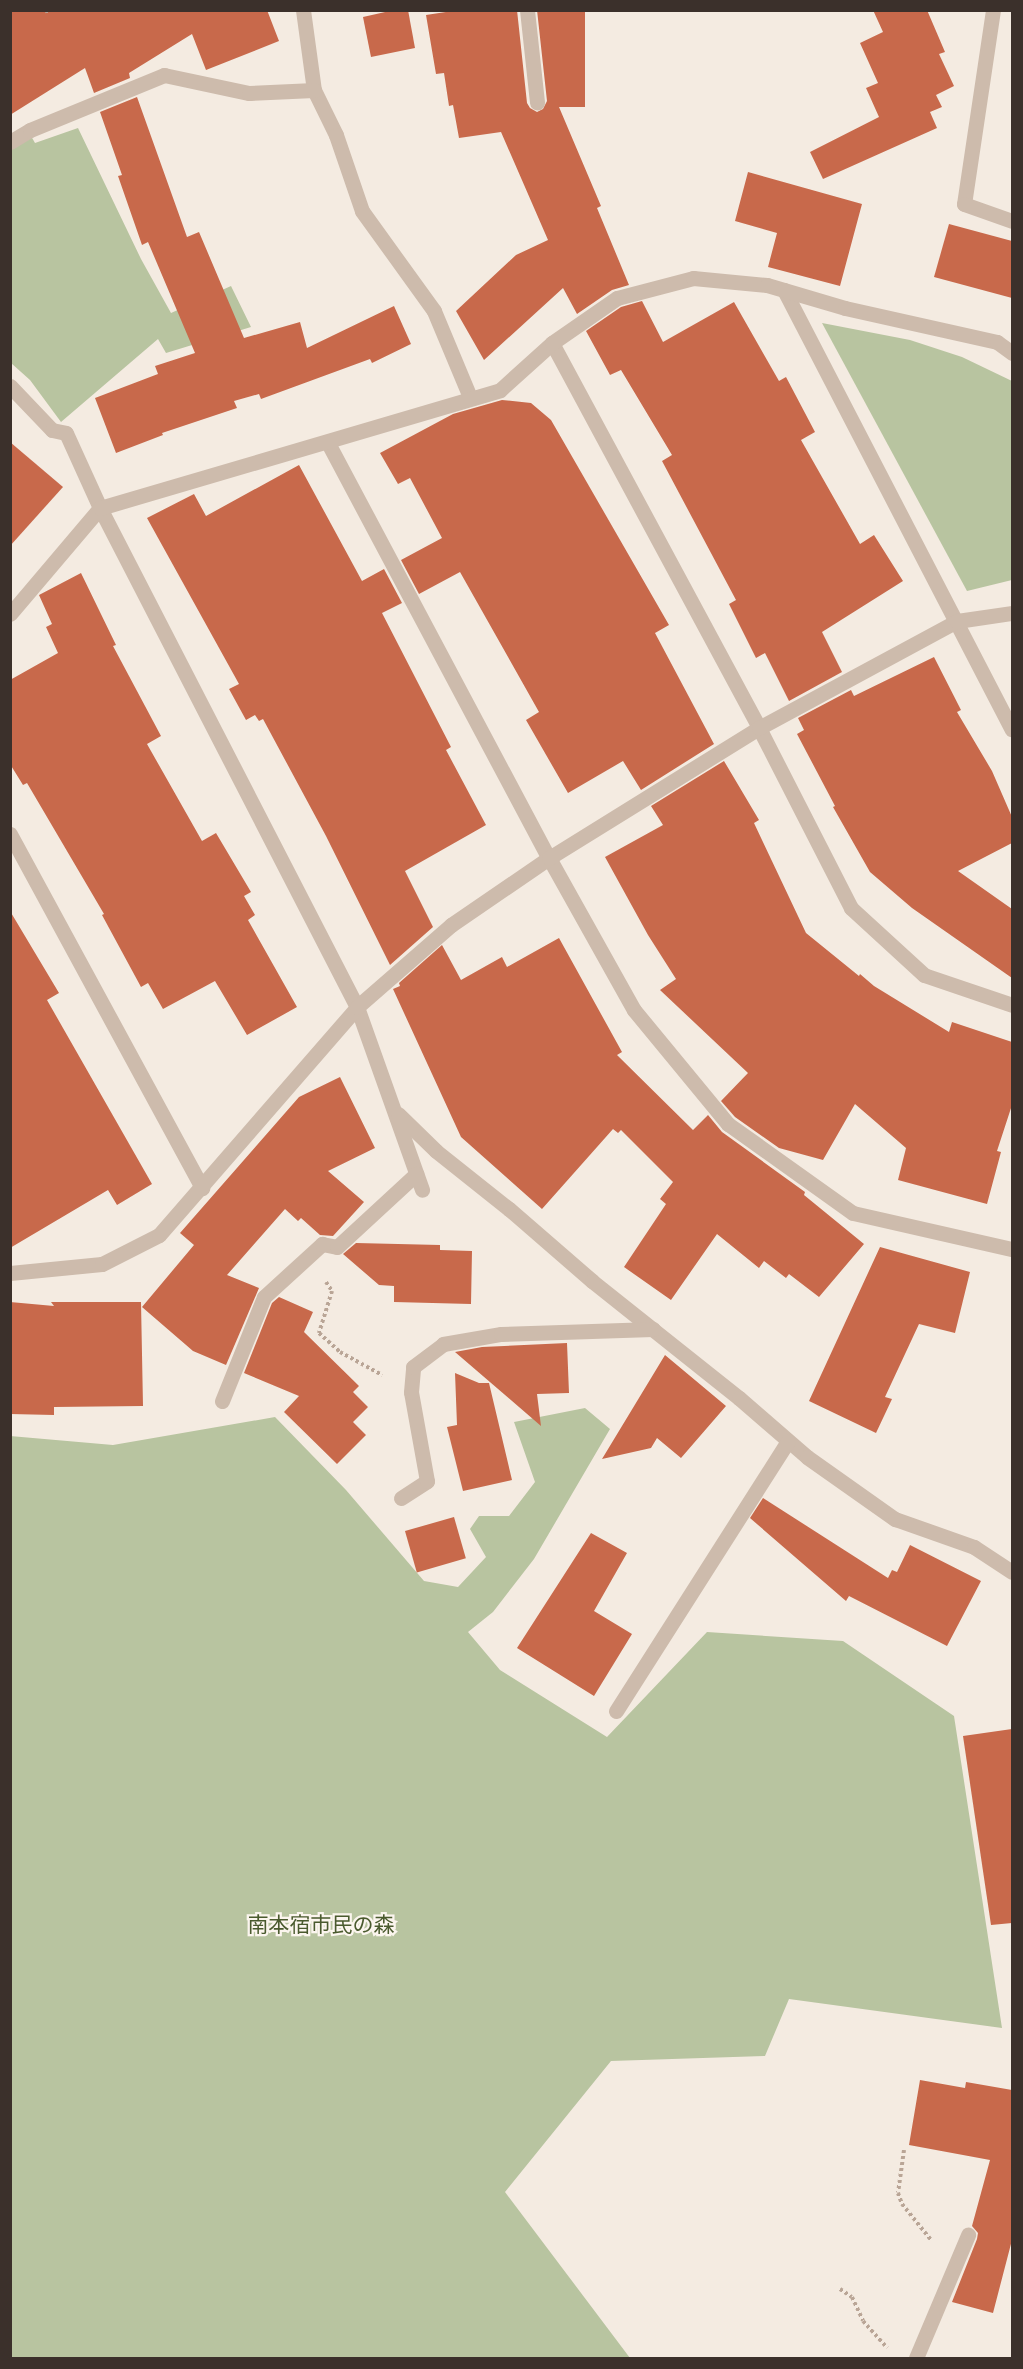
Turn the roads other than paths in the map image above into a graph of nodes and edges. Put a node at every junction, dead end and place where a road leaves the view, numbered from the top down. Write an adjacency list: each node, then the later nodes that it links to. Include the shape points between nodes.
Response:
1 (303, 10): 4 (street)
2 (527, 10): 5 (street)
3 (993, 10): 7 (street, via 964,204)
4 (314, 90): 6 (street, via 249,93 164,75 30,130); 12 (street, via 336,135 362,211 434,311)
5 (537, 102)
6 (10, 142)
7 (1012, 221)
8 (784, 290): 9 (street, via 693,278 616,298); 10 (street, via 845,308 997,342); 17 (street)
9 (552, 343): 12 (street, via 500,390); 18 (street)
10 (1012, 353)
11 (10, 386): 14 (street, via 52,430 66,434)
12 (470, 398): 13 (street)
13 (328, 443): 14 (street); 21 (street)
14 (100, 508): 16 (street); 23 (street)
15 (1012, 613): 17 (street)
16 (10, 614)
17 (957, 621): 18 (street); 19 (street)
18 (759, 728): 21 (street); 22 (street, via 851,908 924,975)
19 (1012, 729)
20 (10, 834): 26 (street)
21 (549, 858): 23 (street, via 451,925); 28 (street, via 634,1010 728,1124 853,1213)
22 (1012, 1005)
23 (357, 1007): 24 (street); 26 (street)
24 (394, 1110): 25 (street); 30 (street, via 436,1152)
25 (416, 1174): 27 (street); 31 (street, via 337,1247 322,1244 264,1297)
26 (202, 1188): 29 (street, via 159,1236 102,1264)
27 (422, 1190)
28 (1012, 1250)
29 (10, 1273)
30 (653, 1329): 32 (street); 33 (street, via 501,1334 443,1344 413,1366 411,1392 427,1481)
31 (222, 1401)
32 (788, 1441): 34 (street, via 895,1519 974,1547); 35 (street)
33 (400, 1498)
34 (1012, 1572)
35 (616, 1711)
36 (968, 2235): 37 (street)
37 (916, 2358)

